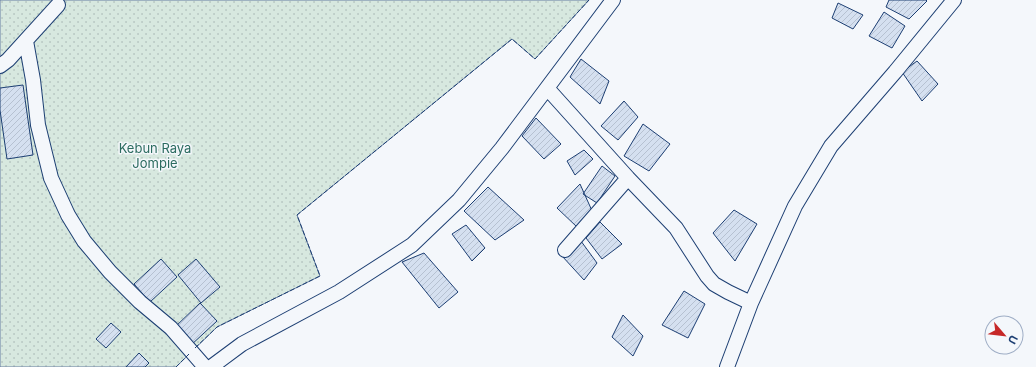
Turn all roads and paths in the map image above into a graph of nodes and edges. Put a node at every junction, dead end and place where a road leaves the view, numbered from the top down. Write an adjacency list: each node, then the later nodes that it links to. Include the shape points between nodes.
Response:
1 (613, 0): 6 (street)
2 (954, 0): 9 (street, via 830,146 795,206)
3 (58, 5): 4 (street)
4 (26, 41): 5 (street); 10 (street, via 38,125 51,178 68,215 84,242 110,272 171,328)
5 (0, 66)
6 (547, 88): 7 (street); 11 (street, via 459,200 412,245 339,292 242,344)
7 (628, 178): 8 (street); 9 (street, via 676,228 714,284)
8 (565, 250)
9 (751, 303): 12 (street)
10 (205, 367)
11 (210, 367)
12 (727, 367)

